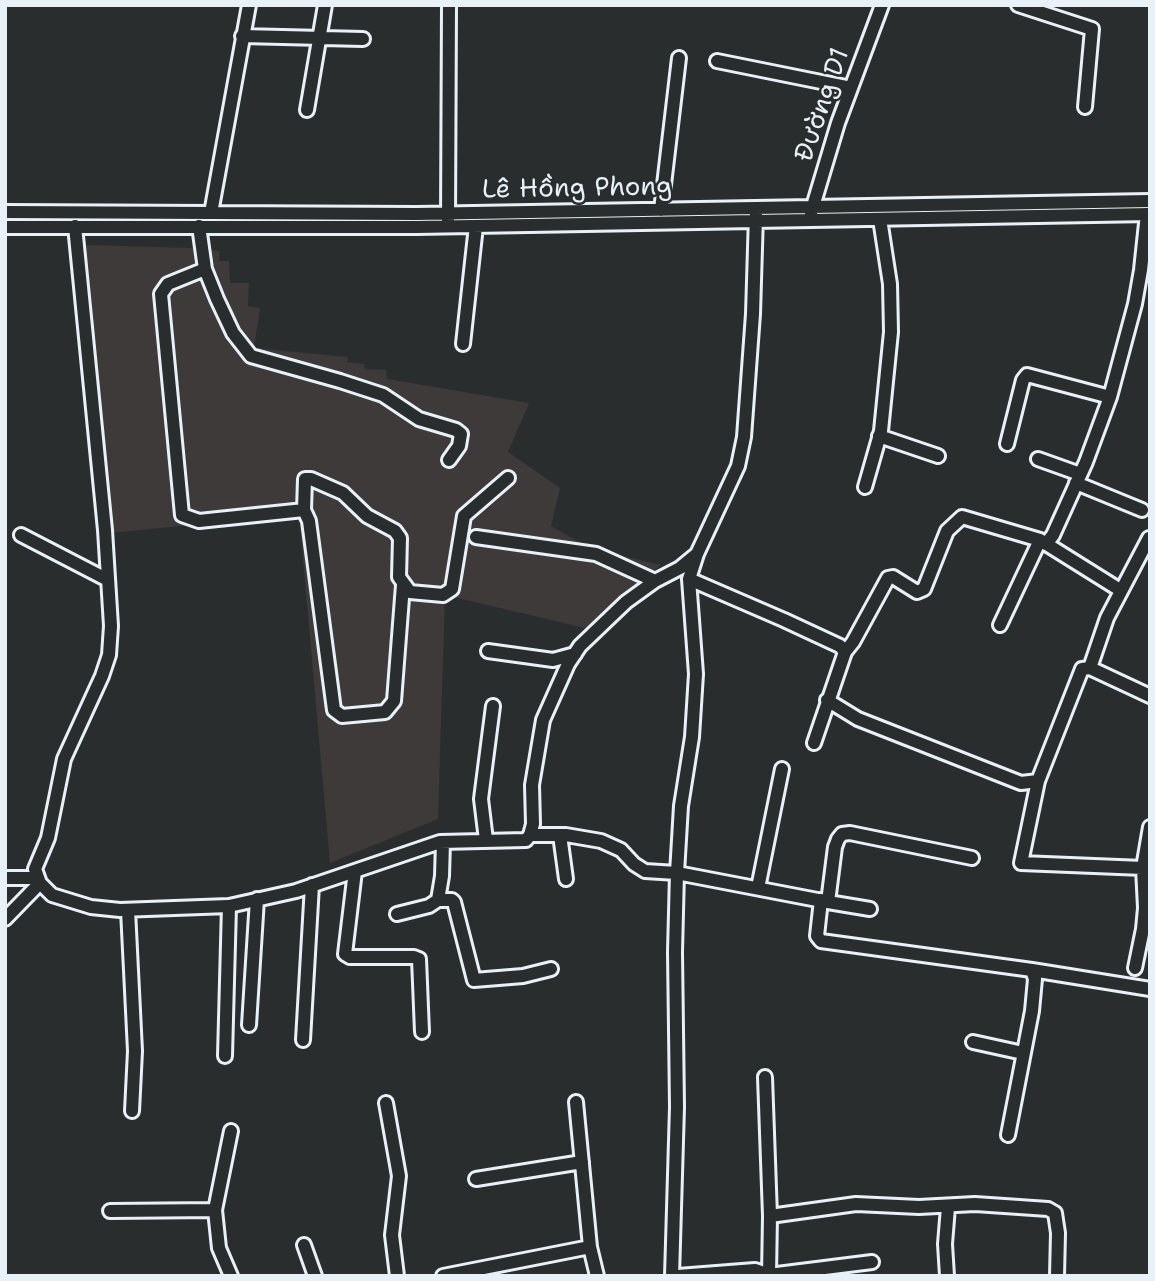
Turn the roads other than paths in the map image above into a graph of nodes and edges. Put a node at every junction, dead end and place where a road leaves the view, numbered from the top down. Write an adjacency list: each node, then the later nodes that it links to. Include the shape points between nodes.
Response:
1 (249, 5): 6 (street)
2 (325, 5): 7 (street)
3 (449, 5): 22 (street)
4 (882, 5): 11 (street, Đường D1)
5 (1018, 5): 12 (street, via 1092,29)
6 (242, 36): 7 (street); 17 (street)
7 (318, 38): 8 (street); 13 (street)
8 (363, 39)
9 (679, 58): 15 (street)
10 (717, 61): 11 (street)
11 (851, 88): 18 (street, Đường D1)
12 (1085, 107)
13 (307, 110)
14 (1150, 201): 18 (street, Lê Hồng Phong)
15 (661, 210): 20 (street, Lê Hồng Phong); 22 (street, Lê Hồng Phong)
16 (5, 212): 17 (street, Lê Hồng Phong)
17 (211, 213): 22 (street, Lê Hồng Phong)
18 (811, 214): 20 (street, Lê Hồng Phong); 21 (street, Lê Hồng Phong)
19 (1148, 214): 21 (street, Lê Hồng Phong); 29 (street, via 1135,304)
20 (756, 215): 25 (street, Lê Hồng Phong); 44 (street, via 744,437 738,466)
21 (880, 219): 30 (street, via 892,309)
22 (448, 220): 24 (street, Lê Hồng Phong); 25 (street, Lê Hồng Phong)
23 (75, 226): 24 (street, Lê Hồng Phong); 26 (street, Lê Hồng Phong); 46 (street)
24 (199, 226): 27 (street)
25 (476, 226): 28 (street)
26 (5, 227)
27 (205, 269): 34 (street, via 233,333 251,356 383,395 419,419 456,430 459,446); 38 (street, via 168,284 161,294 181,515 199,521)
28 (463, 344)
29 (1110, 397): 31 (street, via 1027,375); 36 (street)
30 (879, 436): 32 (street); 37 (street)
31 (1007, 443)
32 (938, 456)
33 (1038, 459): 36 (street)
34 (449, 460)
35 (508, 478): 48 (street, via 464,516 452,589 443,595 410,592)
36 (1078, 478): 39 (street); 43 (street, via 1053,536)
37 (865, 487)
38 (304, 510): 48 (street, via 305,479 311,478 343,493 367,516 395,531 400,538); 48 (street, via 334,710 342,716 385,712 394,701)
39 (1142, 510)
40 (21, 535): 46 (street)
41 (476, 537): 47 (street, via 596,554)
42 (1149, 538): 49 (street)
43 (1043, 542): 49 (street); 50 (street); 52 (street, via 962,517 947,531 924,589 917,592 888,578)
44 (697, 554): 45 (street); 47 (street)
45 (689, 579): 52 (street); 70 (street, via 696,674)
46 (108, 580): 73 (street, via 109,654 64,759 48,838 35,869)
47 (654, 582): 53 (street, via 617,610)
48 (403, 585)
49 (1120, 590): 54 (street)
50 (1000, 625)
51 (488, 651): 53 (street, via 554,660)
52 (845, 652): 56 (street)
53 (575, 654): 62 (street, via 543,720)
54 (1090, 668): 55 (street); 60 (street, via 1082,669)
55 (1150, 696)
56 (827, 701): 58 (street); 60 (street, via 858,719 1021,783)
57 (493, 706): 64 (street, via 481,799)
58 (814, 743)
59 (782, 769): 75 (street)
60 (1038, 781): 68 (street, via 1021,863)
61 (1150, 827): 66 (street)
62 (530, 835): 63 (street); 64 (street, via 526,840)
63 (560, 835): 70 (street, via 601,841 621,850 645,871); 72 (street)
64 (486, 840): 65 (street)
65 (443, 842): 69 (street); 77 (street)
66 (1147, 854): 68 (street)
67 (972, 858): 78 (street, via 842,834)
68 (1143, 868): 84 (street, via 1145,908)
69 (355, 871): 74 (street); 89 (street, via 345,954 419,959)
70 (677, 873): 75 (street); 116 (street)
71 (5, 878): 73 (street)
72 (566, 879)
73 (39, 880): 81 (street, via 52,895 66,900); 83 (street)
74 (312, 885): 76 (street); 90 (street)
75 (758, 888): 78 (street)
76 (257, 899): 79 (street); 88 (street)
77 (438, 900): 82 (street); 85 (street, via 454,902 474,980)
78 (824, 901): 80 (street); 86 (street, via 817,936 821,941)
79 (229, 906): 81 (street); 93 (street)
80 (870, 909)
81 (128, 910): 97 (street, via 135,1051)
82 (397, 914)
83 (5, 919)
84 (1135, 968)
85 (551, 969)
86 (1032, 971): 87 (street); 92 (street, via 1032,1011)
87 (1150, 989)
88 (248, 1025)
89 (422, 1032)
90 (303, 1040)
91 (974, 1042): 92 (street)
92 (1023, 1053): 99 (street)
93 (225, 1056)
94 (765, 1077): 105 (street)
95 (576, 1102): 100 (street)
96 (386, 1103): 114 (street, via 398,1176 392,1235)
97 (132, 1111)
98 (231, 1131): 103 (street)
99 (1008, 1135)
100 (582, 1163): 101 (street); 107 (street)
101 (476, 1179)
102 (948, 1206): 105 (street, via 856,1204); 117 (street); 118 (street, via 1048,1209 1055,1213)
103 (215, 1210): 104 (street); 112 (street, via 219,1248)
104 (110, 1212)
105 (770, 1216): 111 (street)
106 (304, 1245): 113 (street)
107 (590, 1247): 110 (street); 115 (street)
108 (872, 1262): 109 (street)
109 (844, 1270): 111 (street)
110 (596, 1275)
111 (769, 1275): 116 (street, via 755,1270)
112 (231, 1276)
113 (314, 1276)
114 (397, 1276)
115 (443, 1276)
116 (675, 1276)
117 (947, 1276)
118 (1057, 1276)

